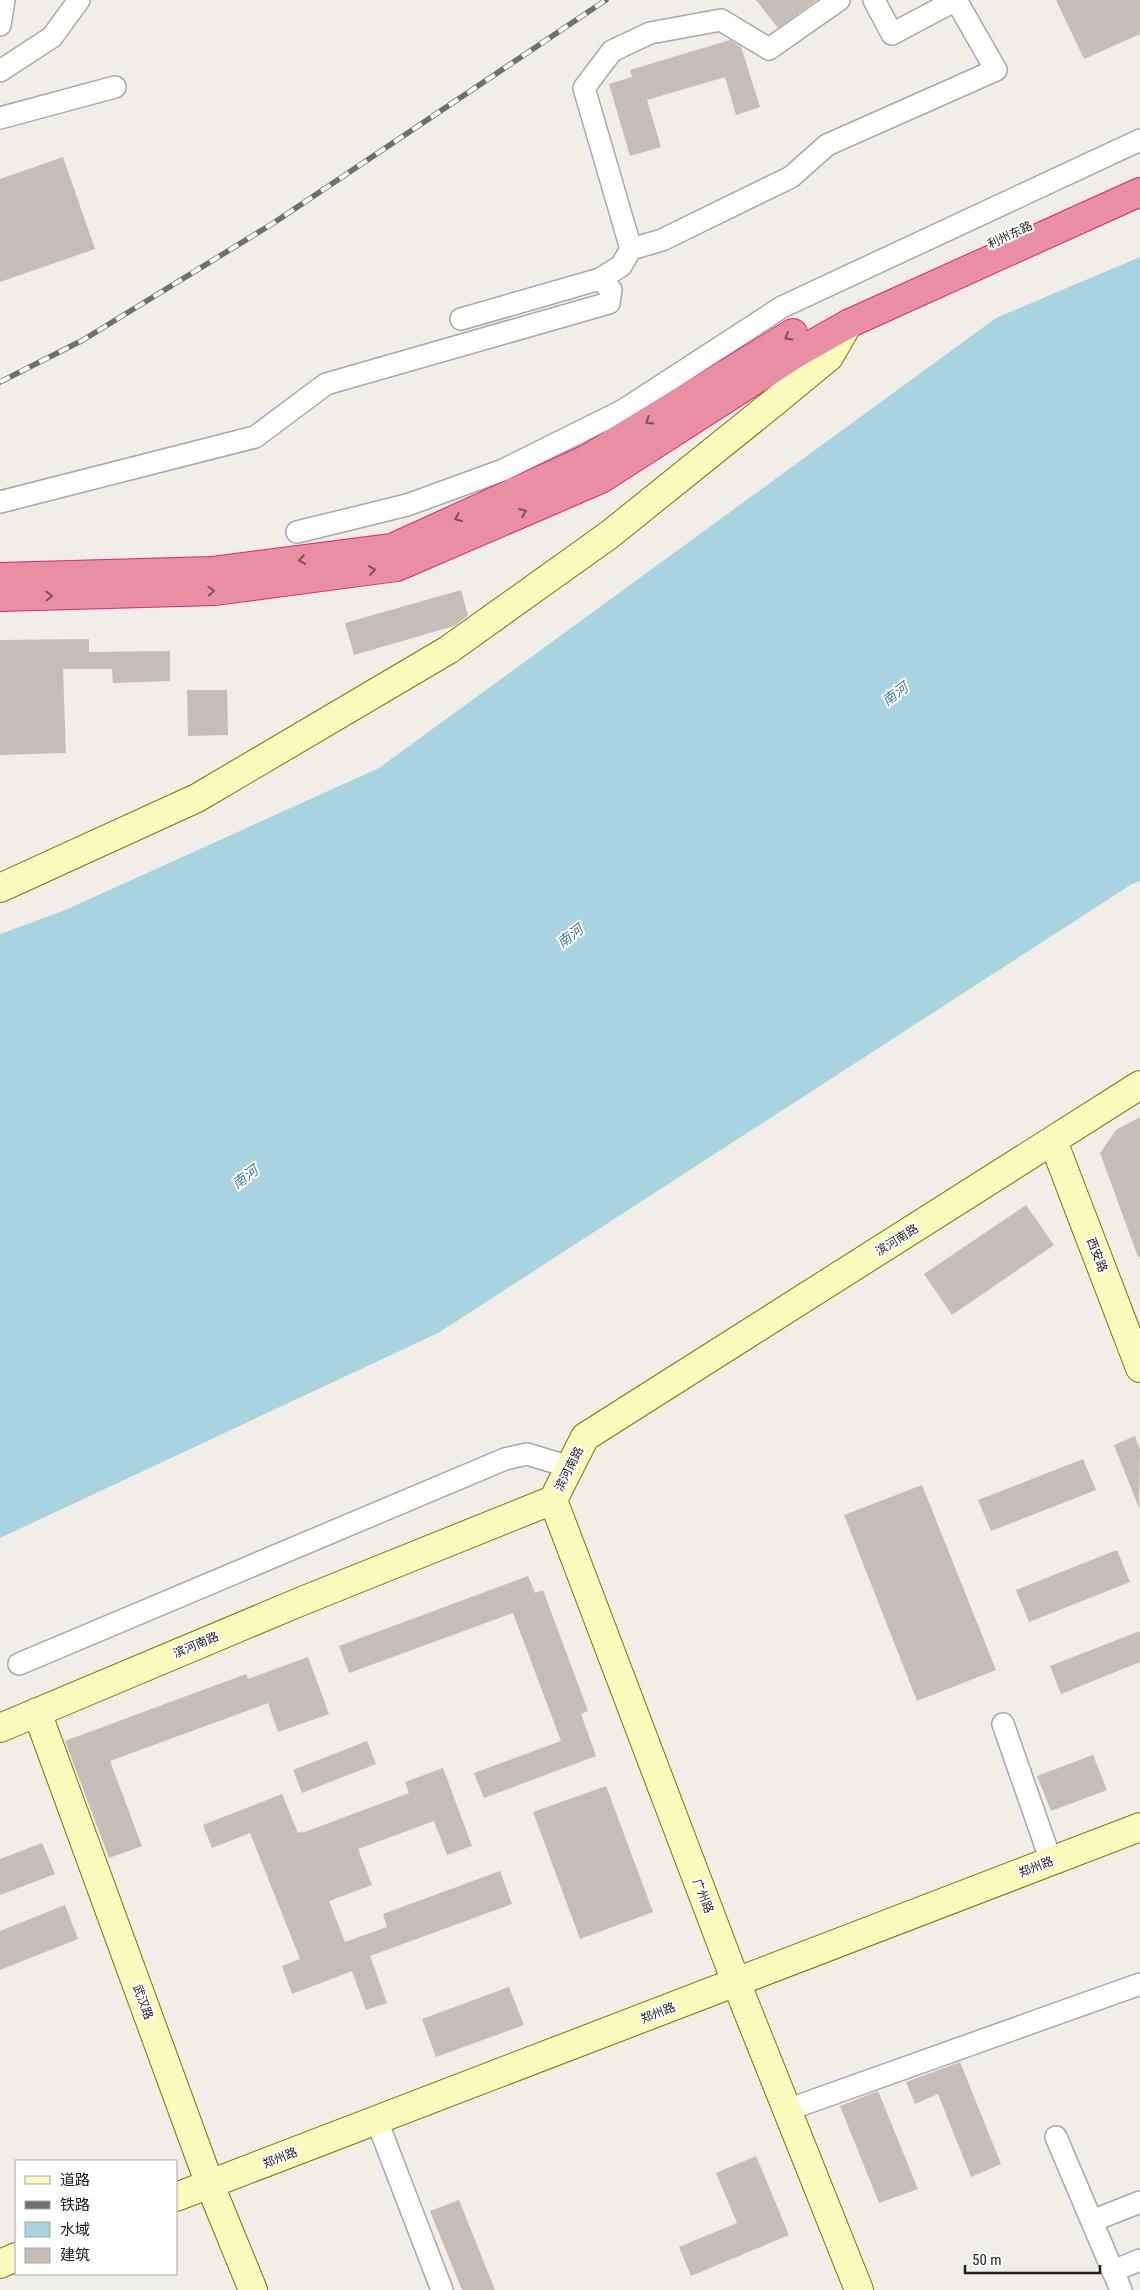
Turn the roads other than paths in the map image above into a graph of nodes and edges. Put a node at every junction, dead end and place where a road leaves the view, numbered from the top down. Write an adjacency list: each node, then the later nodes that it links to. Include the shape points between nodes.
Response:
1 (4, 0): 5 (street)
2 (79, 0): 6 (street, via 52,37)
3 (839, 0): 12 (street, via 769,49 722,20 650,33 612,52 584,88)
4 (874, 0): 12 (street, via 892,34 956,0 996,70 827,145 792,177 662,240)
5 (0, 25)
6 (0, 71)
7 (115, 87): 8 (street)
8 (0, 118)
9 (1140, 140): 20 (street, via 782,307 622,411 503,470 407,505)
10 (1140, 175): 14 (highway, 利州东路)
11 (1140, 192): 14 (highway, 利州东路)
12 (631, 248): 13 (street, via 621,266)
13 (600, 279): 15 (street); 19 (street, via 611,290 609,303 326,384 255,437)
14 (884, 301): 16 (highway); 21 (highway, one-way to 21, via 796,332 586,459 392,548 213,572)
15 (461, 319)
16 (848, 324): 17 (highway); 18 (street, via 830,357)
17 (746, 385): 18 (street); 22 (highway, one-way to 17, via 214,592 397,567 601,479)
18 (762, 412): 23 (street, via 609,535 448,650 196,798)
19 (0, 502)
20 (297, 532)
21 (0, 577)
22 (0, 597)
23 (0, 888)
24 (1140, 1085): 25 (street, 滨河南路)
25 (1053, 1141): 26 (street, 西安路); 27 (street, 滨河南路, via 585,1437)
26 (1140, 1368)
27 (570, 1467): 28 (street, 滨河南路); 29 (street, via 527,1454 505,1459)
28 (553, 1500): 30 (street, 滨河南路); 35 (street, 广州路)
29 (19, 1664)
30 (37, 1712): 32 (street, 滨河南路); 40 (street, 武汉路)
31 (1003, 1724): 34 (street)
32 (0, 1728)
33 (1140, 1827): 34 (street, 郑州路)
34 (1051, 1861): 35 (street, 郑州路)
35 (736, 1982): 37 (street, 广州路); 38 (street, 郑州路)
36 (1140, 1984): 37 (street)
37 (787, 2110): 50 (street, 广州路)
38 (377, 2121): 40 (street, 郑州路); 49 (street)
39 (1056, 2137): 43 (street)
40 (210, 2185): 41 (street, 郑州路); 48 (street, 武汉路)
41 (178, 2196)
42 (1140, 2202): 43 (street)
43 (1092, 2221): 47 (street)
44 (15, 2257): 46 (street)
45 (1140, 2260): 47 (street)
46 (0, 2264)
47 (1117, 2280)
48 (254, 2290)
49 (442, 2290)
50 (860, 2290)

